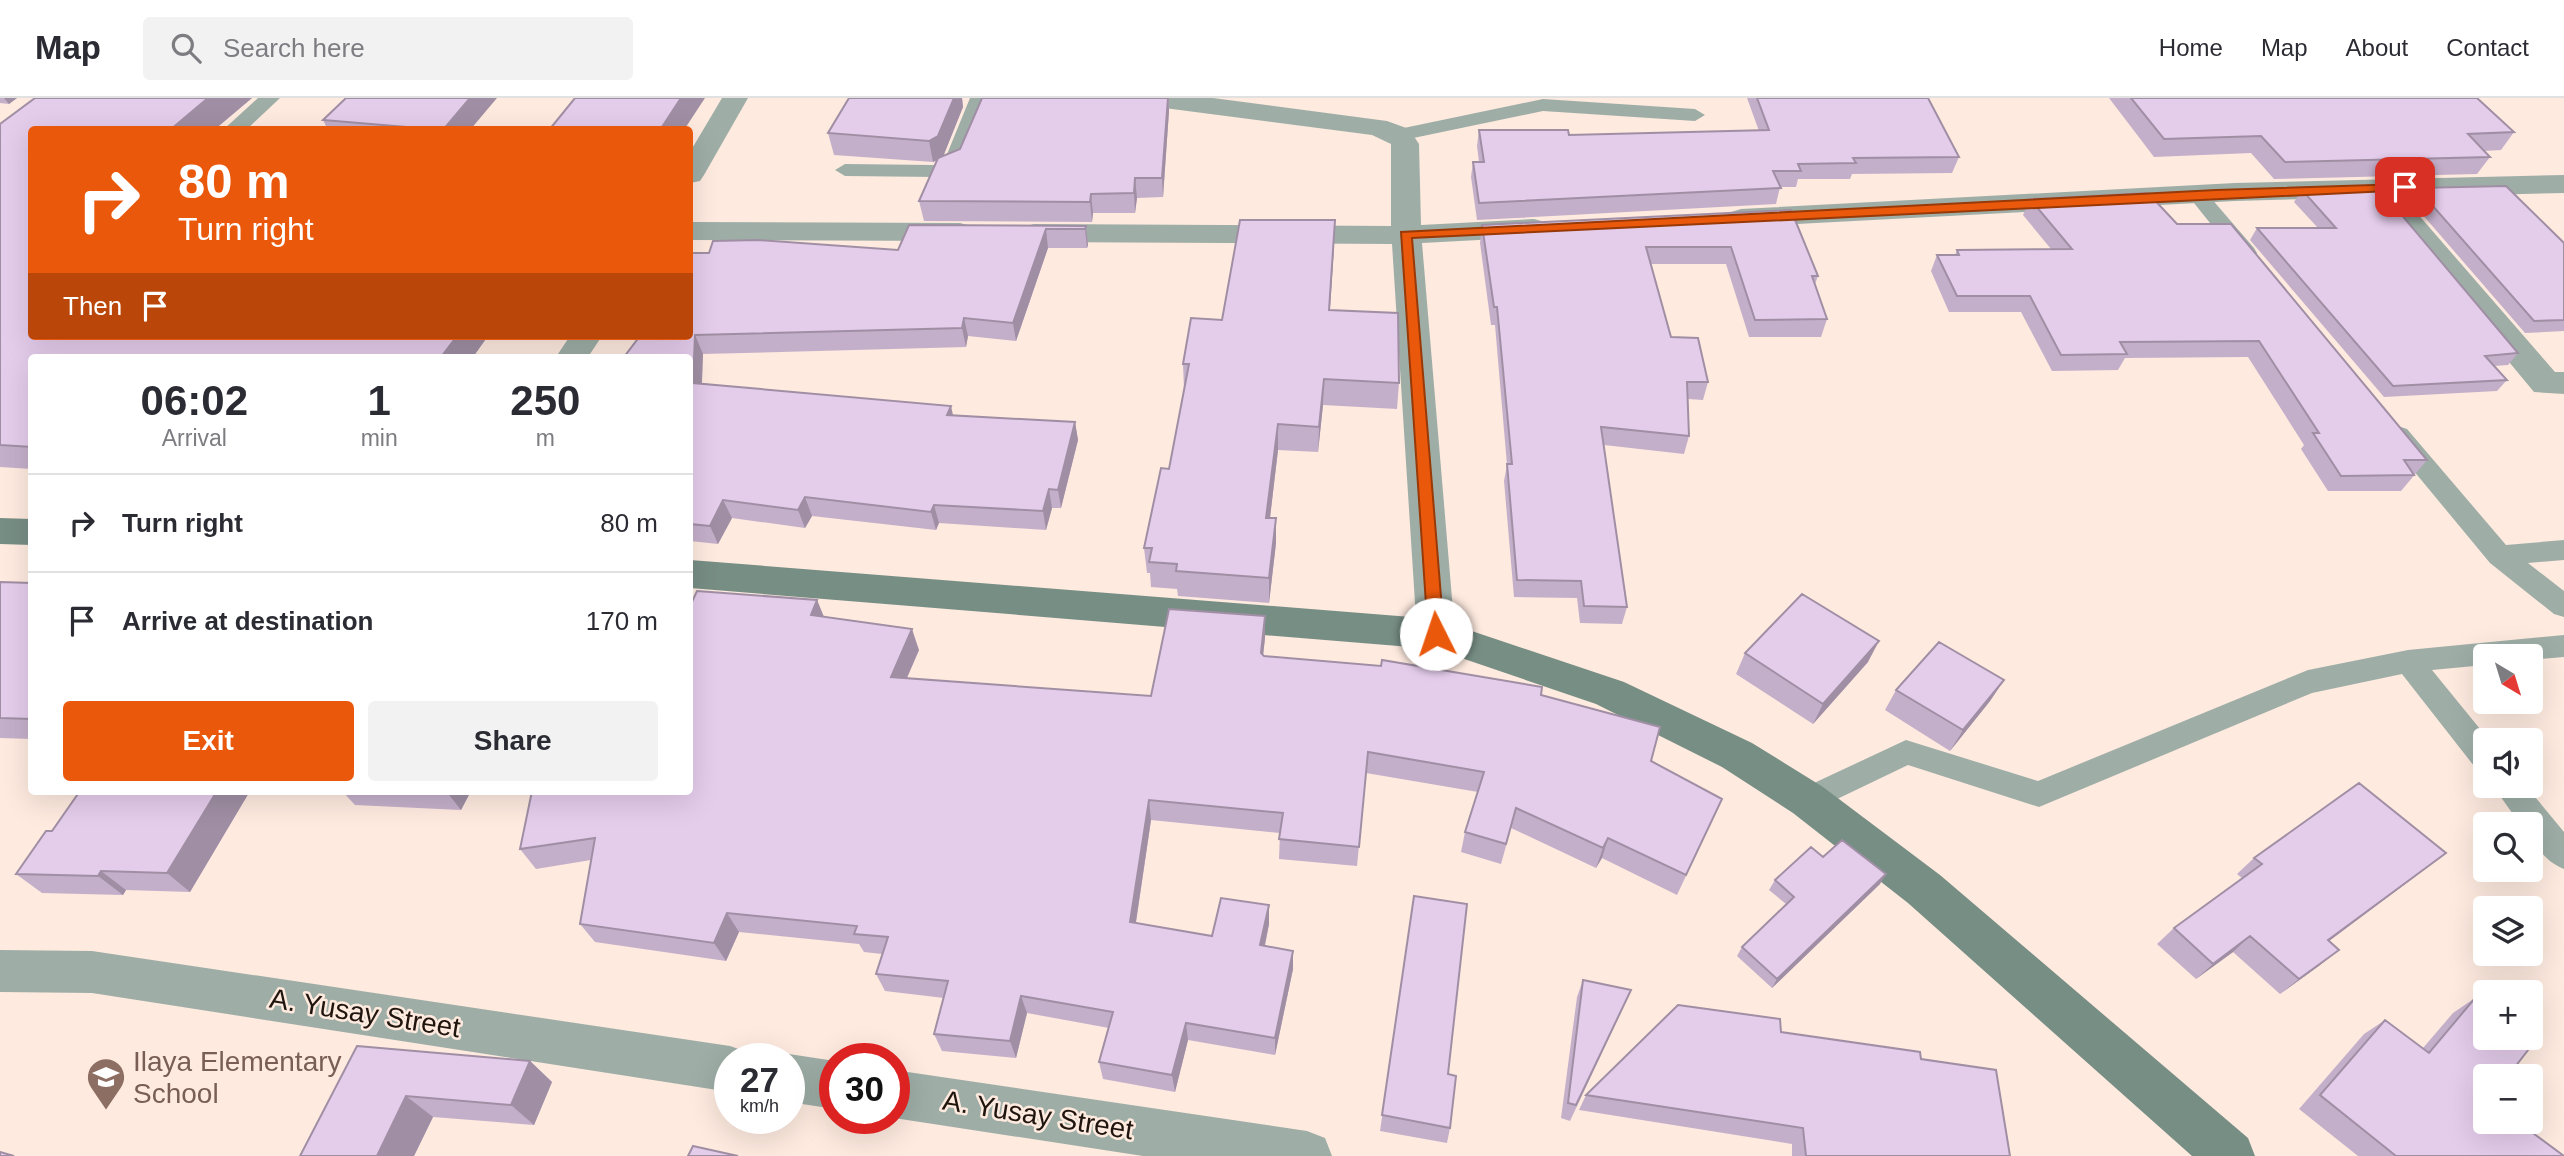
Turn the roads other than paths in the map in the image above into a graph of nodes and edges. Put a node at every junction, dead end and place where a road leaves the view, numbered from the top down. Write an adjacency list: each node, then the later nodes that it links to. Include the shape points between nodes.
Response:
1 (270, 98): 6 (lane)
2 (735, 98): 8 (street)
3 (981, 98): 9 (lane, via 954,163 937,171)
4 (1149, 98): 7 (street, via 1377,127)
5 (1695, 115): 7 (lane, via 1543,105)
6 (238, 126)
7 (1399, 135): 16 (street, via 1405,144)
8 (693, 170)
9 (845, 170)
10 (2562, 187): 11 (street)
11 (2379, 188): 12 (street); 18 (street, via 2546,384)
12 (2197, 194): 13 (street); 17 (lane)
13 (1711, 219)
14 (1558, 227): 16 (street)
15 (693, 231): 16 (street)
16 (1406, 234): 26 (street)
17 (2259, 269)
18 (2564, 383)
19 (2384, 418): 23 (lane)
20 (0, 531): 21 (street)
21 (28, 532)
22 (2564, 550): 23 (lane)
23 (2500, 556): 25 (lane)
24 (693, 574): 26 (street)
25 (2564, 606)
26 (1436, 634): 31 (street, via 1610,693 1737,754)
27 (2564, 646): 28 (lane)
28 (2408, 662): 29 (lane); 31 (lane, via 2308,682 2039,794 1906,752)
29 (2473, 742)
30 (2518, 798): 32 (lane)
31 (1808, 800): 37 (street, via 1924,889)
32 (2564, 855)
33 (0, 971): 34 (street, A. Yusay Street, via 92,972)
34 (714, 1067)
35 (910, 1096): 36 (street, A. Yusay Street)
36 (1307, 1156)
37 (2230, 1156)

